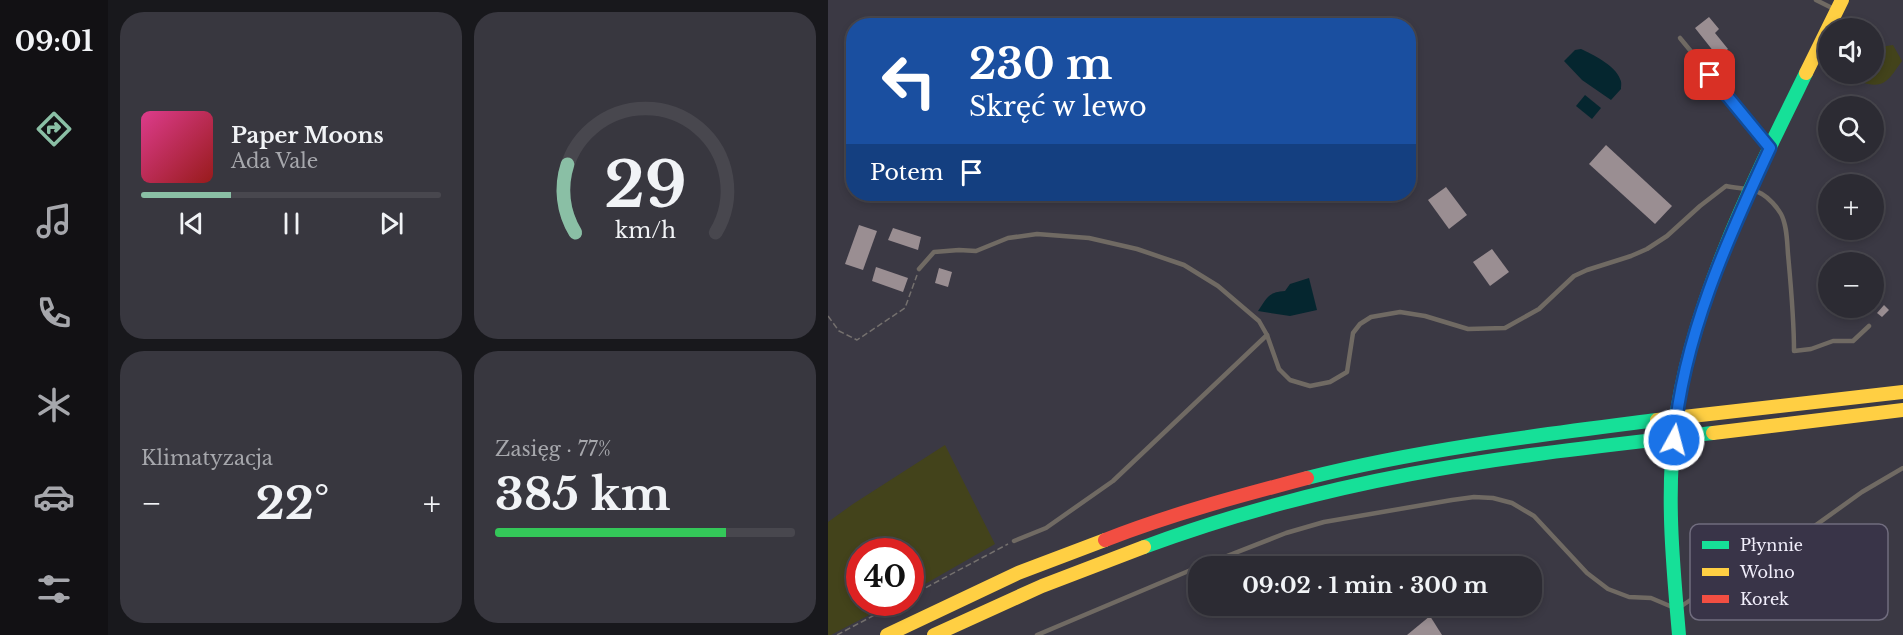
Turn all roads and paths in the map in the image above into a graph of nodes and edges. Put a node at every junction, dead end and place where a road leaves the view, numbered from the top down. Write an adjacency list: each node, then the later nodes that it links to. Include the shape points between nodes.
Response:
1 (1816, 0): 2 (lane)
2 (1839, 5): 4 (main road)
3 (1680, 38): 4 (lane)
4 (1770, 148): 5 (main road)
5 (1751, 189): 8 (lane, via 1770,200 1786,229 1794,351 1833,341 1853,341); 9 (lane, via 1721,188 1647,249 1574,276 1539,309 1505,328 1468,329 1400,312 1371,317 1353,333 1347,372 1330,382 1310,386 1290,380 1279,369); 19 (main road, via 1710,287 1679,398 1672,454)
6 (919, 269): 7 (path, via 905,308 857,340 839,331); 9 (lane, via 934,252 976,251 1008,238 1037,234 1089,238 1184,265 1218,286 1258,321)
7 (828, 316)
8 (1869, 326)
9 (1267, 335): 14 (lane, via 1113,482 1046,528)
10 (1903, 392): 22 (main road, via 1566,431 1363,464 1157,520 1018,573)
11 (1903, 410): 23 (main road, via 1483,462 1385,479 1160,540)
12 (1903, 468): 13 (lane)
13 (1817, 524)
14 (1014, 541): 17 (path)
15 (1226, 556): 19 (lane, via 1286,532 1324,522 1484,497 1512,503 1534,516 1587,573 1608,589 1629,597 1651,598)
16 (1188, 572): 24 (lane)
17 (924, 589)
18 (1690, 600): 19 (lane)
19 (1677, 609): 25 (main road)
20 (873, 616): 21 (path)
21 (837, 635)
22 (887, 635)
23 (934, 635)
24 (1037, 635)
25 (1679, 635)

